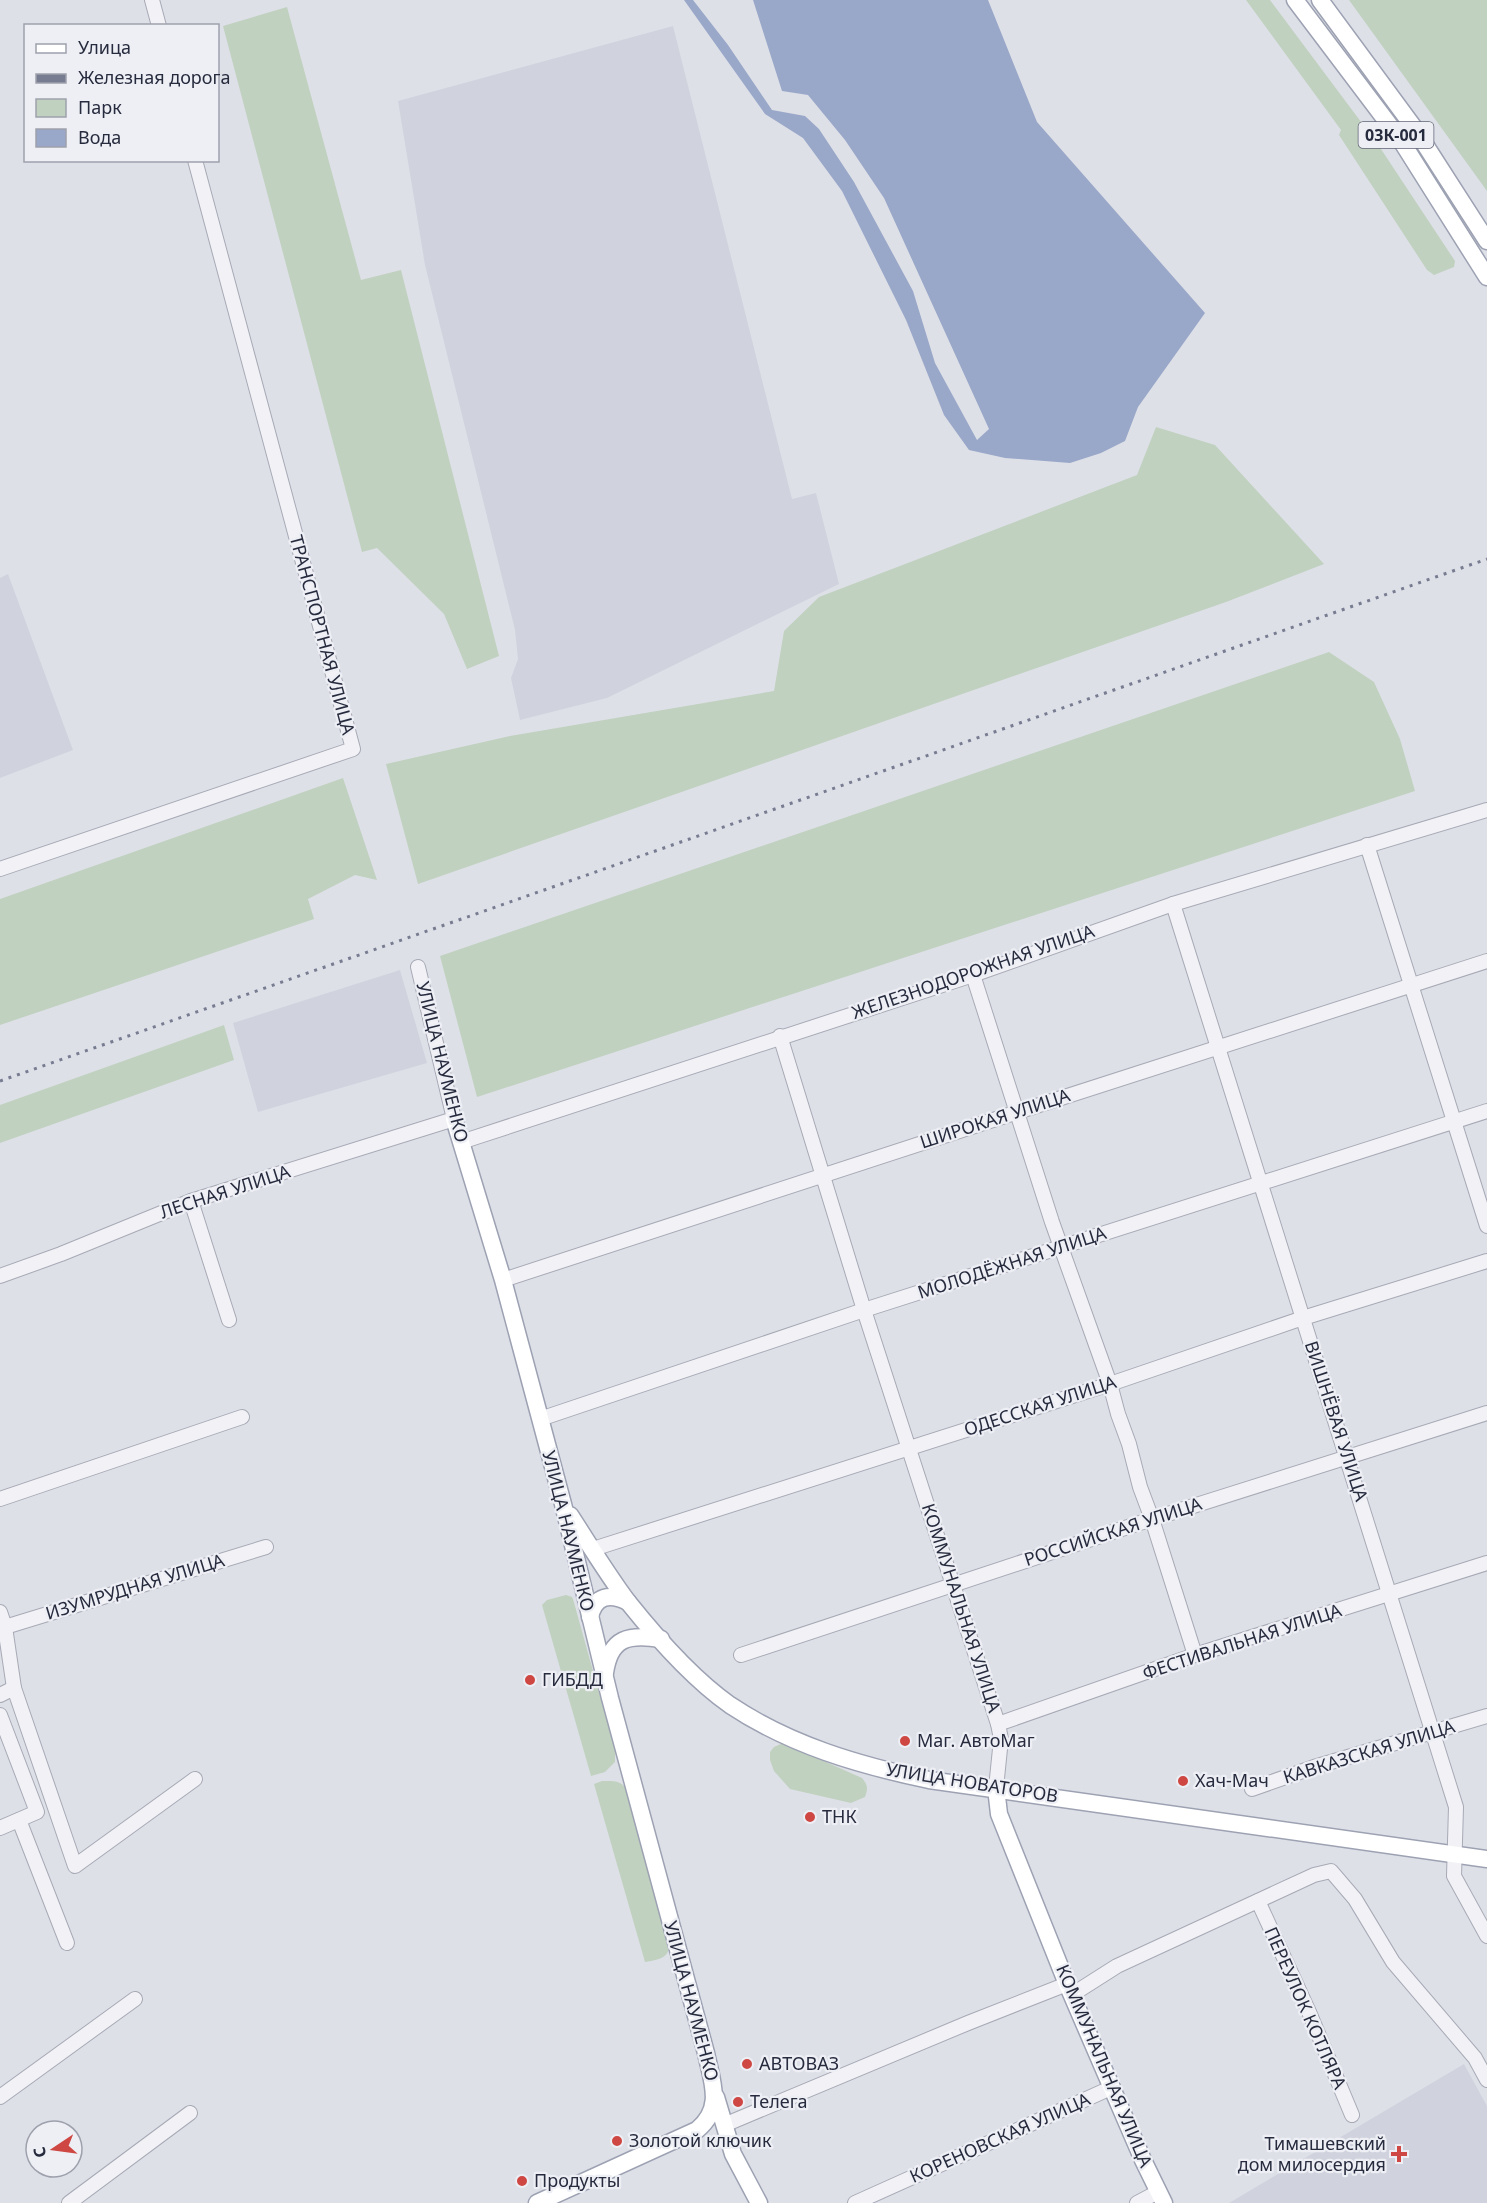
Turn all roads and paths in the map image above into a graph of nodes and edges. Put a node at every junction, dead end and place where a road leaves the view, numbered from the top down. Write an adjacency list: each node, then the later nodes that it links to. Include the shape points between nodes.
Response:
1 (152, 0): 4 (street)
2 (1295, 0): 7 (main road, 03К-001, via 1400,139)
3 (1320, 0): 6 (main road, 03К-001, via 1415,129)
4 (158, 24)
5 (196, 162): 10 (street, ТРАНСПОРТНАЯ УЛИЦА, via 353,749)
6 (1487, 241)
7 (1487, 278)
8 (1487, 810): 9 (street, ЖЕЛЕЗНОДОРОЖНАЯ УЛИЦА)
9 (1367, 845): 11 (street, ЖЕЛЕЗНОДОРОЖНАЯ УЛИЦА); 15 (street)
10 (0, 869)
11 (1173, 904): 14 (street, ЖЕЛЕЗНОДОРОЖНАЯ УЛИЦА); 17 (street, ВИШНЁВАЯ УЛИЦА)
12 (1487, 961): 15 (street, ШИРОКАЯ УЛИЦА)
13 (418, 967): 20 (street, УЛИЦА НАУМЕНКО)
14 (973, 975): 16 (street, ЖЕЛЕЗНОДОРОЖНАЯ УЛИЦА); 19 (street)
15 (1410, 985): 17 (street, ШИРОКАЯ УЛИЦА); 21 (street)
16 (780, 1036): 22 (street, ЖЕЛЕЗНОДОРОЖНАЯ УЛИЦА); 23 (street, КОММУНАЛЬНАЯ УЛИЦА)
17 (1218, 1046): 19 (street, ШИРОКАЯ УЛИЦА); 24 (street, ВИШНЁВАЯ УЛИЦА)
18 (1487, 1112): 21 (street, МОЛОДЁЖНАЯ УЛИЦА)
19 (1018, 1113): 23 (street, ШИРОКАЯ УЛИЦА); 27 (street)
20 (454, 1119): 22 (main road, УЛИЦА НАУМЕНКО); 25 (street, ЛЕСНАЯ УЛИЦА)
21 (1454, 1122): 24 (street, МОЛОДЁЖНАЯ УЛИЦА); 26 (street)
22 (461, 1142): 30 (main road, УЛИЦА НАУМЕНКО)
23 (823, 1174): 30 (street, ШИРОКАЯ УЛИЦА); 31 (street, КОММУНАЛЬНАЯ УЛИЦА)
24 (1261, 1184): 27 (street, МОЛОДЁЖНАЯ УЛИЦА); 32 (street, ВИШНЁВАЯ УЛИЦА)
25 (191, 1201): 29 (street, ЛЕСНАЯ УЛИЦА); 33 (street)
26 (1487, 1226)
27 (1061, 1247): 31 (street, МОЛОДЁЖНАЯ УЛИЦА); 34 (street)
28 (1487, 1261): 32 (street, ОДЕССКАЯ УЛИЦА)
29 (0, 1276)
30 (503, 1280): 37 (main road, УЛИЦА НАУМЕНКО)
31 (864, 1310): 37 (street, МОЛОДЁЖНАЯ УЛИЦА); 38 (street, КОММУНАЛЬНАЯ УЛИЦА)
32 (1303, 1318): 34 (street, ОДЕССКАЯ УЛИЦА); 39 (street, ВИШНЁВАЯ УЛИЦА)
33 (229, 1320)
34 (1110, 1384): 38 (street, ОДЕССКАЯ УЛИЦА); 42 (street)
35 (1487, 1413): 39 (street, РОССИЙСКАЯ УЛИЦА)
36 (242, 1417): 40 (street)
37 (540, 1419): 41 (main road, УЛИЦА НАУМЕНКО)
38 (909, 1448): 44 (street, ОДЕССКАЯ УЛИЦА); 46 (street, КОММУНАЛЬНАЯ УЛИЦА)
39 (1347, 1457): 42 (street, РОССИЙСКАЯ УЛИЦА); 47 (street, ВИШНЁВАЯ УЛИЦА)
40 (0, 1499)
41 (562, 1504): 44 (main road, УЛИЦА НОВАТОРОВ); 50 (main road, УЛИЦА НАУМЕНКО)
42 (1152, 1519): 46 (street, РОССИЙСКАЯ УЛИЦА); 55 (street)
43 (266, 1547): 51 (street, ИЗУМРУДНАЯ УЛИЦА)
44 (593, 1549): 48 (main road, УЛИЦА НОВАТОРОВ)
45 (1487, 1563): 47 (street, ФЕСТИВАЛЬНАЯ УЛИЦА)
46 (954, 1585): 54 (street, РОССИЙСКАЯ УЛИЦА); 60 (street, КОММУНАЛЬНАЯ УЛИЦА)
47 (1391, 1594): 55 (street, ФЕСТИВАЛЬНАЯ УЛИЦА); 61 (street, ВИШНЁВАЯ УЛИЦА)
48 (628, 1602): 50 (main road, via 618,1597 601,1598); 52 (main road, УЛИЦА НОВАТОРОВ); 53 (main road, via 630,1621)
49 (0, 1612): 51 (street)
50 (590, 1617): 53 (main road, УЛИЦА НАУМЕНКО)
51 (5, 1627): 56 (street)
52 (661, 1639): 53 (main road, via 639,1637); 63 (main road, УЛИЦА НОВАТОРОВ, via 728,1704 789,1738 886,1771)
53 (610, 1645): 76 (main road, УЛИЦА НАУМЕНКО, via 605,1674)
54 (741, 1655)
55 (1195, 1655): 60 (street, ФЕСТИВАЛЬНАЯ УЛИЦА)
56 (14, 1688): 57 (street); 62 (street, via 75,1866)
57 (0, 1695)
58 (0, 1715): 65 (street, via 37,1812)
59 (1487, 1716): 61 (street, КАВКАЗСКАЯ УЛИЦА)
60 (998, 1724): 63 (street, КОММУНАЛЬНАЯ УЛИЦА, via 1001,1739)
61 (1434, 1732): 64 (street, КАВКАЗСКАЯ УЛИЦА, via 1314,1767); 67 (street, ВИШНЁВАЯ УЛИЦА, via 1456,1807)
62 (195, 1779)
63 (996, 1788): 67 (main road, УЛИЦА НОВАТОРОВ); 72 (main road, КОММУНАЛЬНАЯ УЛИЦА, via 999,1814)
64 (1252, 1790)
65 (19, 1820): 66 (street); 71 (street)
66 (0, 1828)
67 (1453, 1854): 68 (main road, УЛИЦА НОВАТОРОВ); 70 (street, ВИШНЁВАЯ УЛИЦА, via 1454,1876)
68 (1487, 1859)
69 (1258, 1901): 72 (street); 74 (street, via 1331,1871 1355,1899 1393,1962 1475,2058); 79 (street, ПЕРЕУЛОК КОТЛЯРА)
70 (1487, 1936)
71 (68, 1943)
72 (1070, 1989): 75 (main road, КОММУНАЛЬНАЯ УЛИЦА); 80 (street, via 968,2023)
73 (135, 1999): 77 (street)
74 (1487, 2080)
75 (1113, 2087): 81 (main road, КОММУНАЛЬНАЯ УЛИЦА); 85 (street, КОРЕНОВСКАЯ УЛИЦА)
76 (716, 2096): 80 (main road, УЛИЦА НАУМЕНКО); 83 (main road, УЛИЦА НАУМЕНКО, via 703,2126 683,2138)
77 (0, 2097)
78 (190, 2113): 82 (street)
79 (1352, 2115)
80 (724, 2125): 84 (main road, УЛИЦА НАУМЕНКО, via 733,2154)
81 (1161, 2197): 86 (street)
82 (69, 2203)
83 (537, 2203)
84 (759, 2203)
85 (855, 2203)
86 (1137, 2203)

